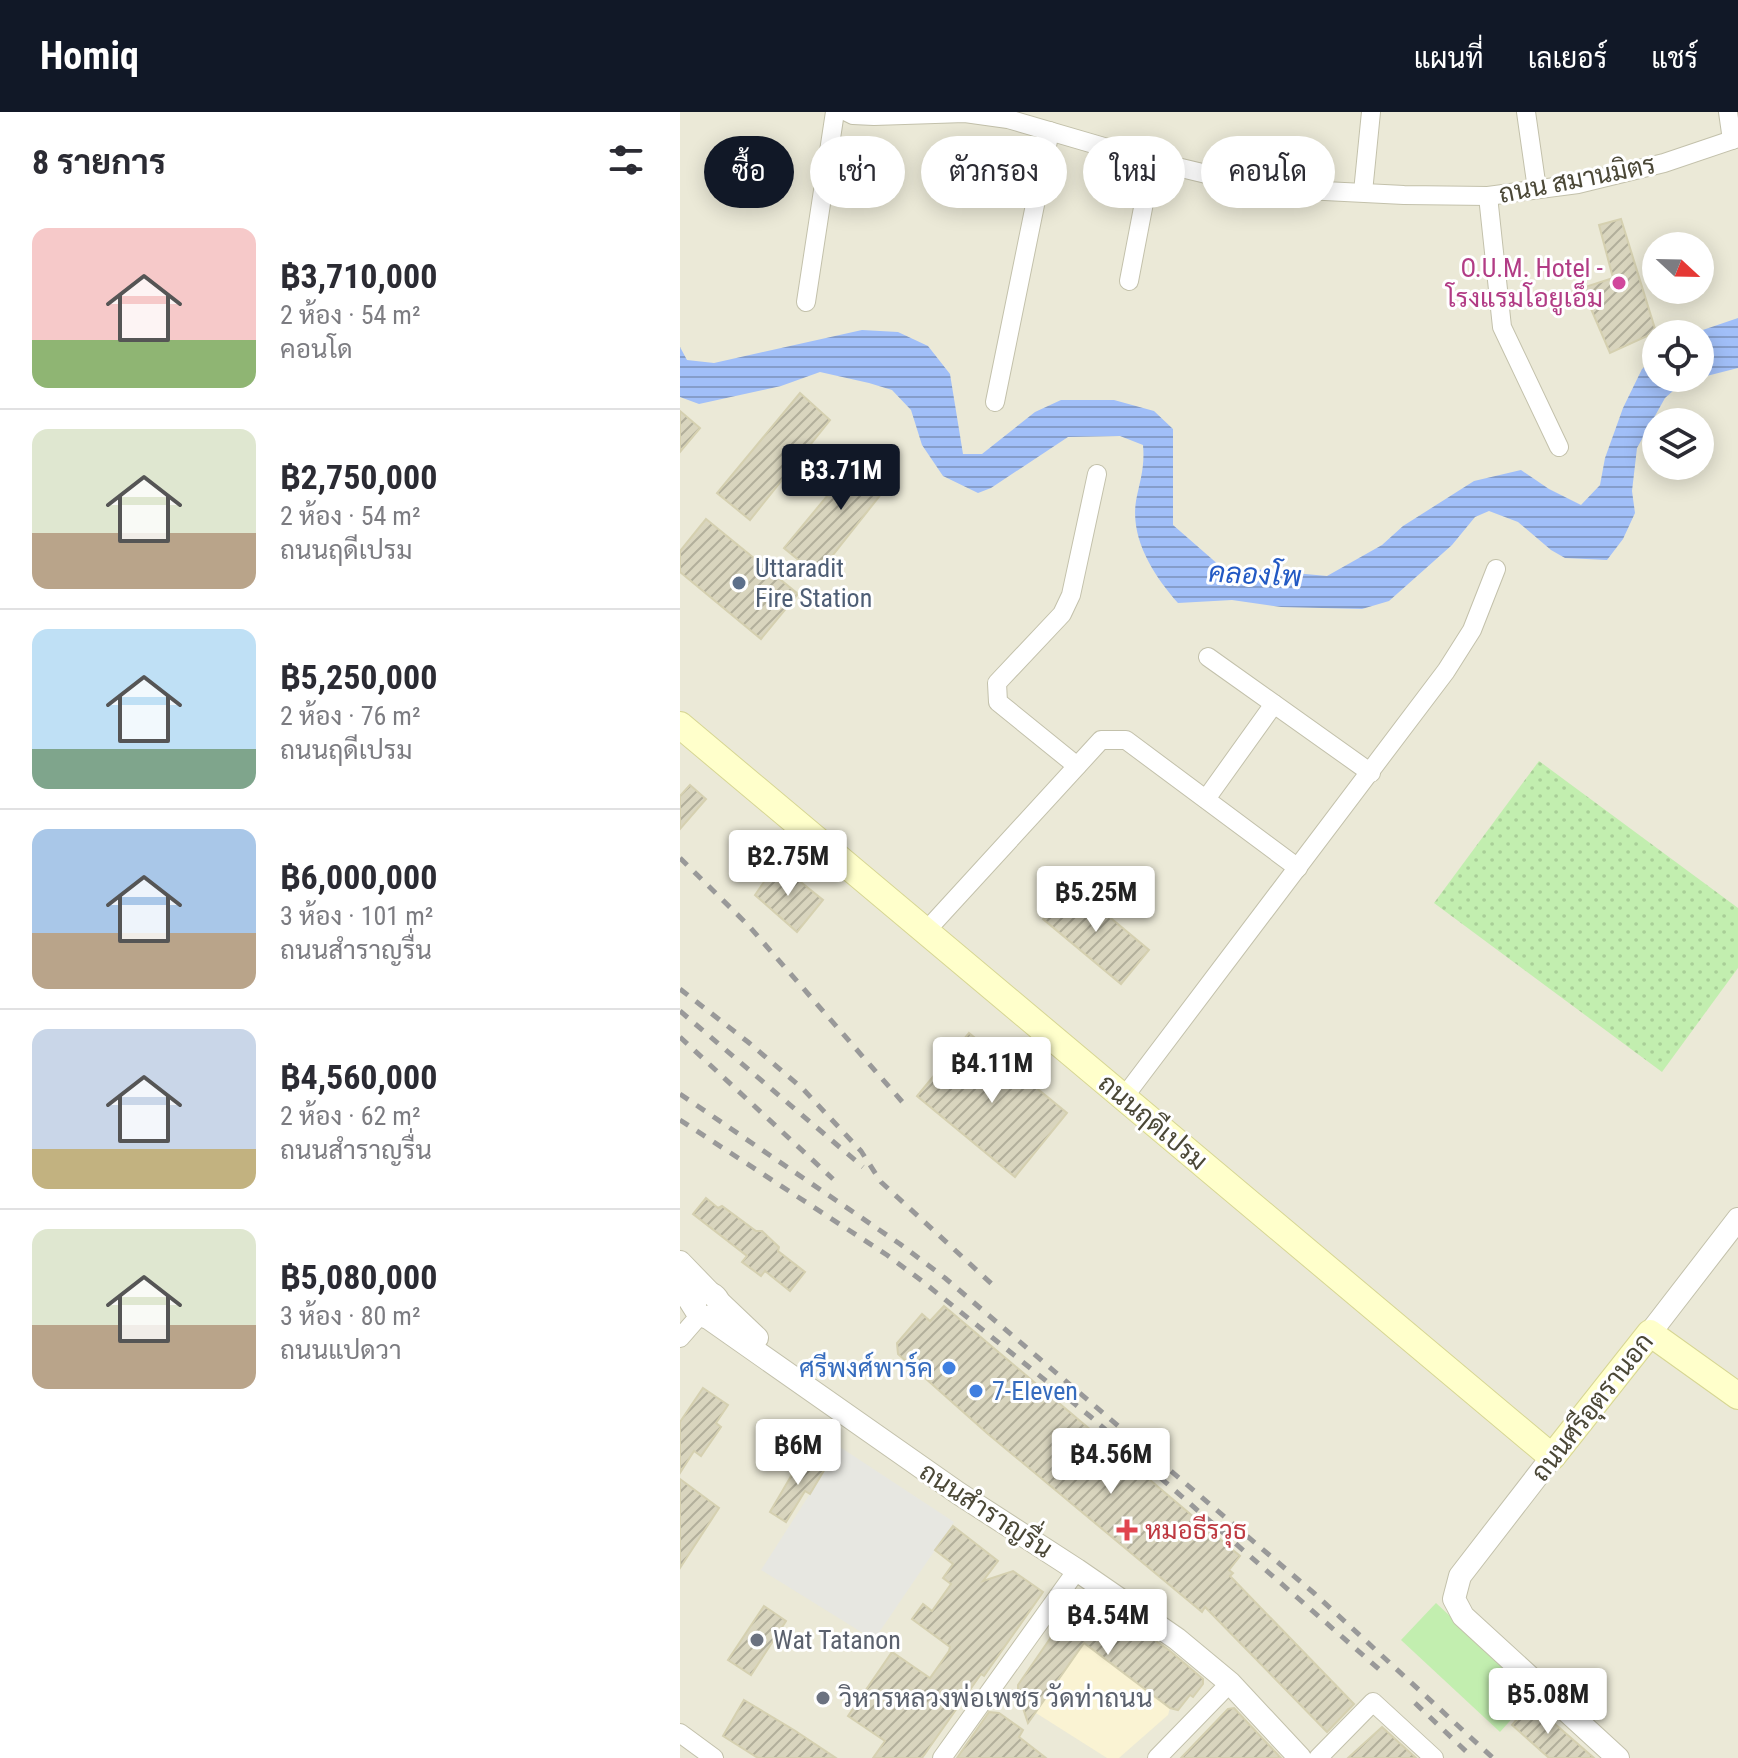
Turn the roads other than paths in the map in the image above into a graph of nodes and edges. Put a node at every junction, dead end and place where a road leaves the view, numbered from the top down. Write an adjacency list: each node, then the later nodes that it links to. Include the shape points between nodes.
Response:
1 (835, 112): 15 (street)
2 (847, 112): 6 (street, ถนน สมานมิตร, via 965,113)
3 (1371, 112): 11 (street)
4 (1526, 112): 10 (street)
5 (1728, 112): 7 (street)
6 (1050, 131): 8 (street, ถนน สมานมิตร); 16 (street)
7 (1735, 139): 10 (street, ถนน สมานมิตร, via 1664,163)
8 (1083, 141)
9 (1185, 169): 11 (street, ถนน สมานมิตร, via 1265,188)
10 (1537, 189): 12 (street, ถนน สมานมิตร)
11 (1363, 192): 12 (street, ถนน สมานมิตร)
12 (1488, 196): 17 (street, via 1502,327)
13 (1143, 208): 14 (street)
14 (1129, 281)
15 (806, 302)
16 (995, 402)
17 (1559, 447)
18 (1097, 474): 23 (street, via 1071,595 1062,614 997,683 998,702)
19 (1496, 569): 24 (street, via 1472,630)
20 (1208, 657): 21 (street)
21 (1274, 704): 24 (street); 25 (street)
22 (680, 725): 27 (main road, ถนนฤดีเปรม)
23 (1077, 766): 25 (street, via 1101,740 1126,740); 27 (street)
24 (1371, 773): 26 (street)
25 (1206, 799): 26 (street)
26 (1298, 868): 28 (street)
27 (926, 931): 28 (main road, ถนนฤดีเปรม)
28 (1124, 1097): 35 (main road, ถนนฤดีเปรม)
29 (1738, 1219): 33 (street, ถนนศรีอุตรานอก)
30 (680, 1262): 32 (street)
31 (680, 1285): 32 (street)
32 (695, 1316): 36 (street, ถนนสำราญรื่น)
33 (1650, 1333): 34 (main road); 35 (main road, ถนนศรีอุตรานอก)
34 (1738, 1396)
35 (1552, 1457): 45 (street, ถนนศรีอุตรานอก, via 1460,1576 1454,1599 1463,1616)
36 (1077, 1570): 37 (street, ถนนสำราญรื่น); 40 (street)
37 (1230, 1683): 41 (street); 42 (street, ถนนสำราญรื่น)
38 (680, 1733): 39 (street)
39 (714, 1758)
40 (942, 1758)
41 (1157, 1758)
42 (1300, 1758)
43 (1318, 1758): 44 (street, via 1373,1702)
44 (1434, 1758)
45 (1618, 1758)

